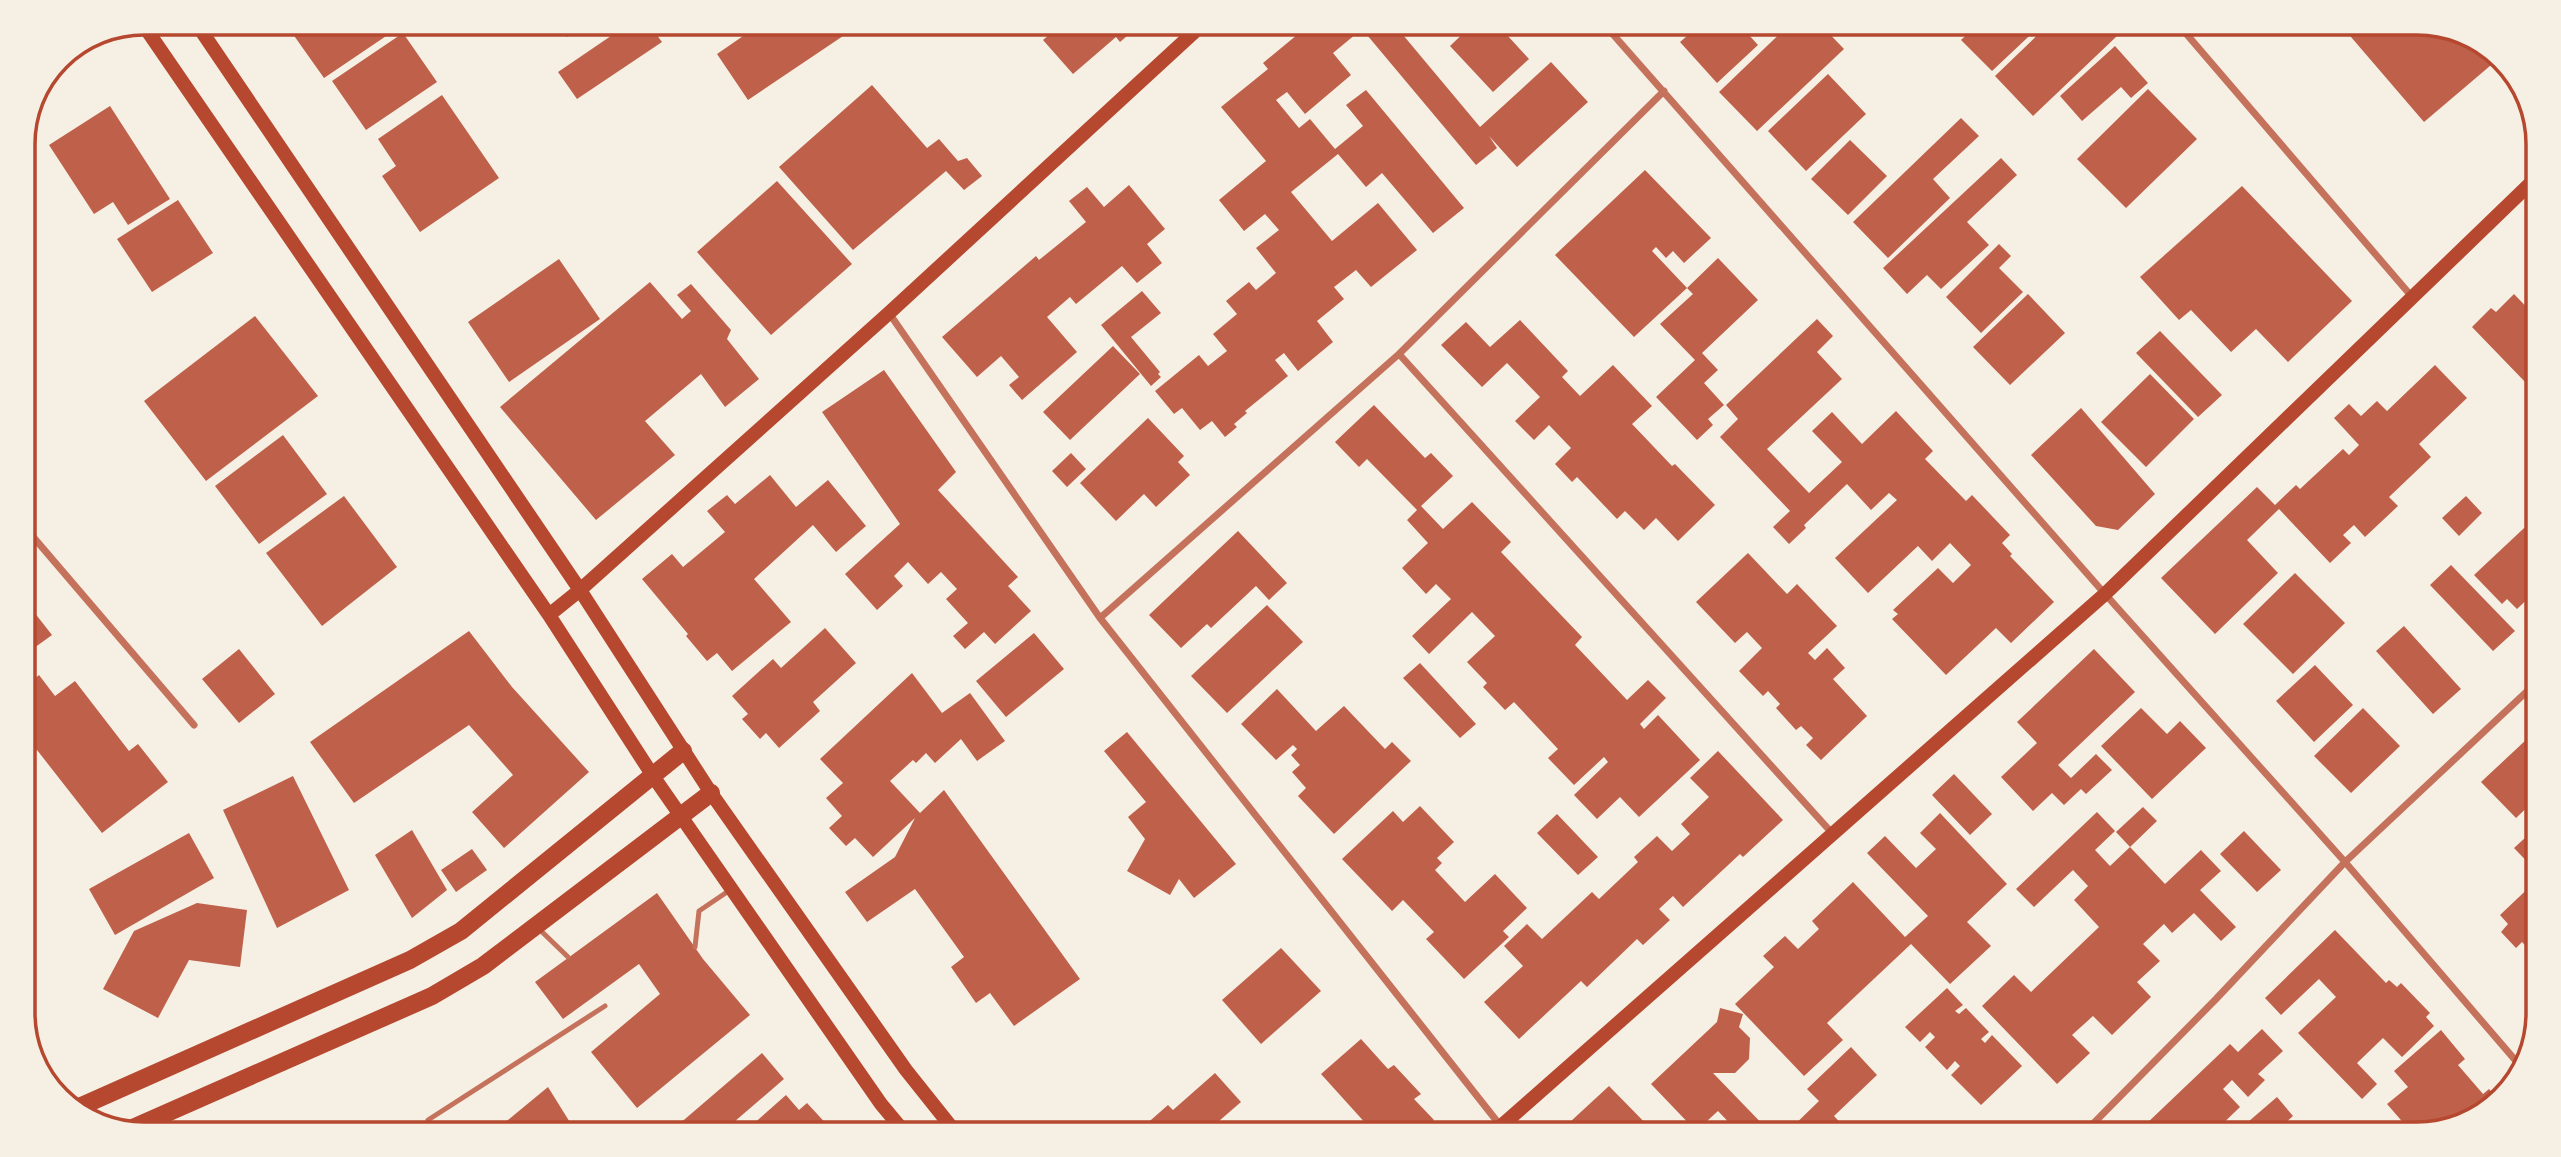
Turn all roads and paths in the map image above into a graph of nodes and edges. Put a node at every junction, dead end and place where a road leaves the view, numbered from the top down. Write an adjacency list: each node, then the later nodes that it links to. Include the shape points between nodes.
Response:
1 (150, 35): 14 (main road)
2 (204, 35): 12 (main road)
3 (1191, 35): 9 (main road)
4 (1614, 35): 6 (street)
5 (2187, 35): 8 (street)
6 (1664, 91): 10 (street); 13 (street)
7 (2526, 188): 8 (main road)
8 (2413, 298): 13 (main road)
9 (889, 313): 12 (main road); 15 (street)
10 (1399, 354): 15 (street); 22 (street)
11 (35, 539): 17 (street)
12 (580, 590): 14 (main road); 18 (main road)
13 (2105, 594): 22 (main road); 23 (street)
14 (549, 615): 19 (main road)
15 (1100, 618): 35 (street)
16 (2526, 692): 23 (street)
17 (194, 725)
18 (683, 751): 19 (main road); 20 (main road)
19 (653, 776): 21 (main road); 30 (main road, via 461,931 410,960)
20 (711, 793): 21 (main road); 34 (main road)
21 (681, 817): 24 (main road); 25 (main road)
22 (1832, 833): 36 (main road)
23 (2346, 862): 29 (street); 37 (street)
24 (732, 888): 26 (lane, via 699,911); 33 (main road)
25 (536, 926): 27 (lane); 32 (main road, via 432,996)
26 (695, 947)
27 (568, 957)
28 (605, 1006): 31 (lane)
29 (2515, 1060)
30 (84, 1105)
31 (428, 1120)
32 (146, 1122)
33 (896, 1122)
34 (947, 1122)
35 (1492, 1122)
36 (1511, 1122)
37 (2095, 1122)

